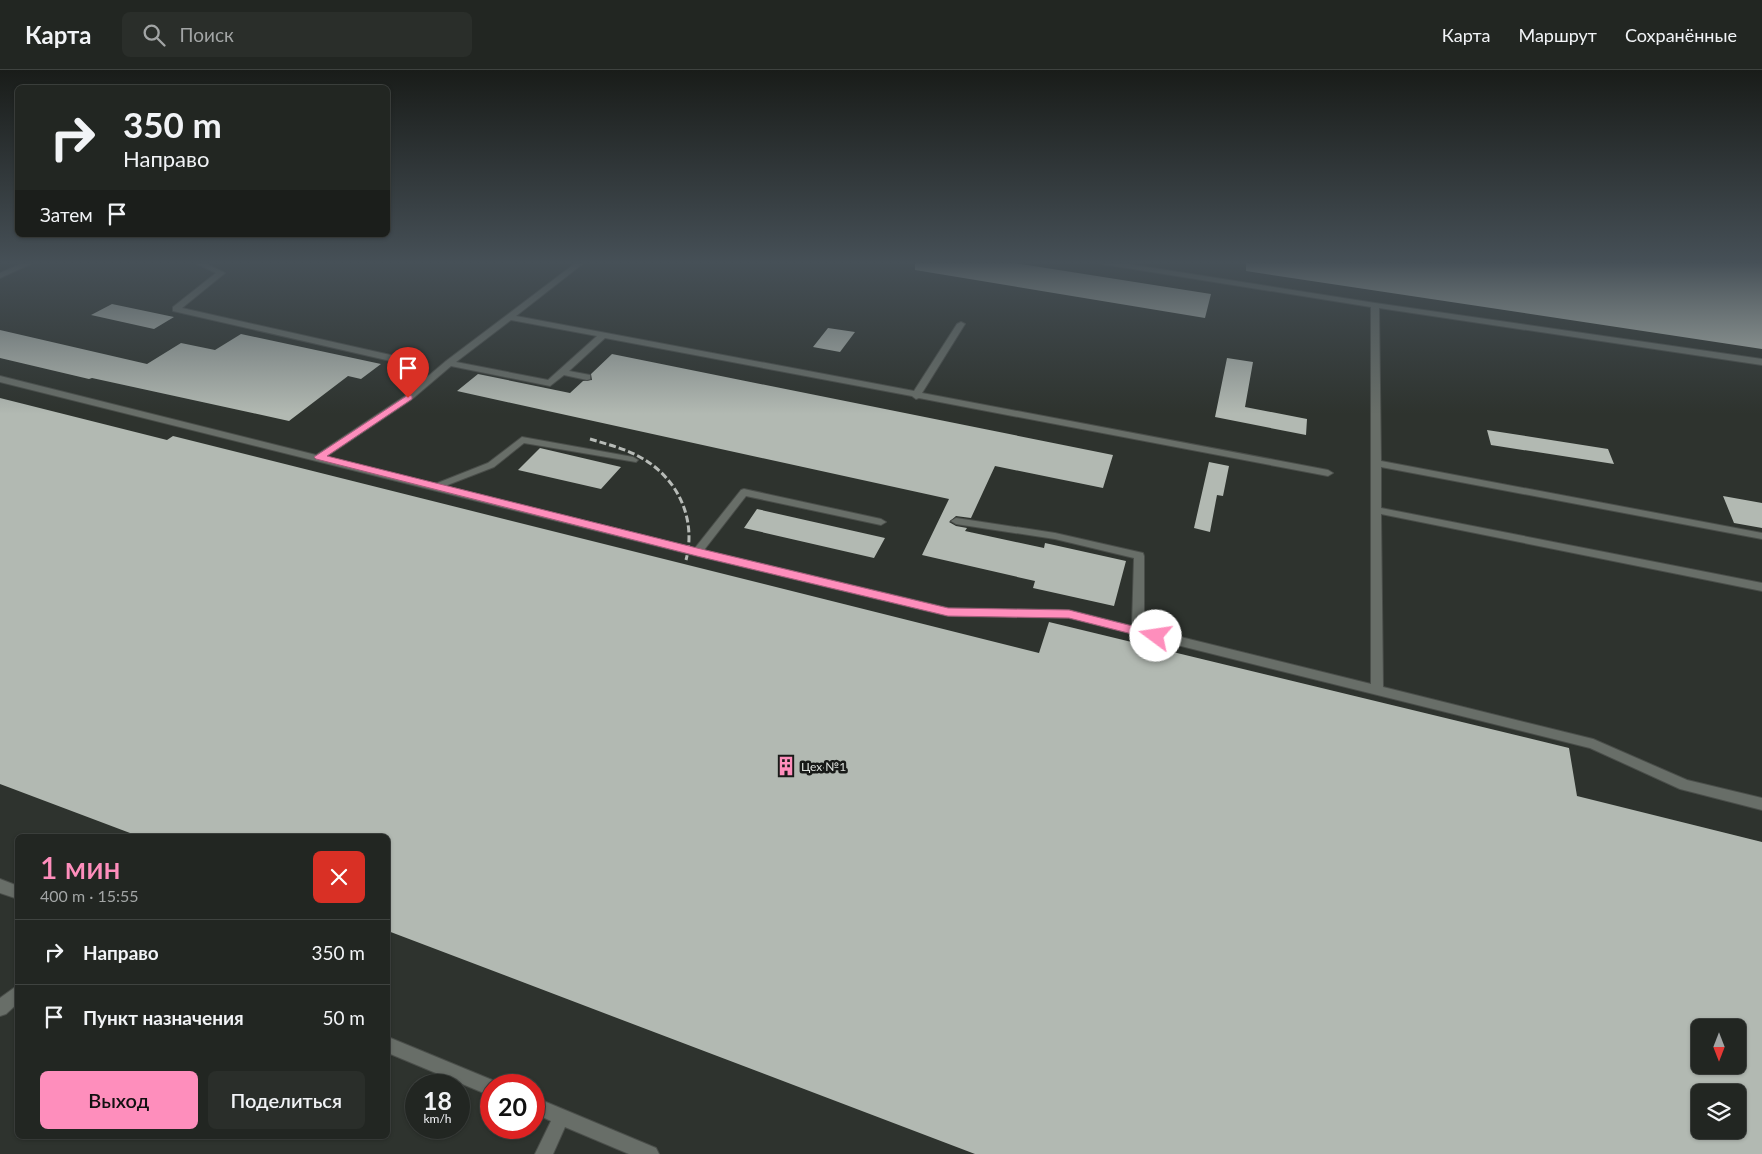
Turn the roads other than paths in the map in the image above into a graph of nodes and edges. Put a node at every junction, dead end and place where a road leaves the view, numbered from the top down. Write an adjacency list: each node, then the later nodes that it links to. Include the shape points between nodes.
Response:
1 (192, 313): 8 (lane)
2 (516, 313): 5 (lane)
3 (1375, 313): 17 (lane)
4 (1427, 313): 10 (lane)
5 (510, 317): 7 (lane); 9 (lane)
6 (961, 324): 14 (lane)
7 (603, 335): 11 (lane); 14 (lane)
8 (395, 359)
9 (449, 362): 11 (lane, via 550,383); 15 (lane, via 408,398)
10 (1762, 362)
11 (562, 372): 12 (lane)
12 (587, 377)
13 (0, 379): 15 (lane)
14 (916, 396): 18 (lane)
15 (319, 457): 19 (lane)
16 (633, 460): 19 (lane, via 522,440 490,465)
17 (1376, 463): 20 (lane); 23 (lane)
18 (1328, 473)
19 (435, 487): 24 (lane)
20 (1376, 510): 25 (lane); 27 (lane)
21 (956, 521): 26 (lane, via 1055,536 1139,556)
22 (881, 522): 24 (lane, via 744,492)
23 (1762, 536)
24 (697, 552): 26 (lane, via 948,612 1069,614)
25 (1762, 587)
26 (1138, 631): 27 (lane)
27 (1376, 690): 28 (lane, via 1593,744 1685,785)
28 (1762, 804)
29 (0, 886): 30 (lane)
30 (15, 892)
31 (15, 995): 32 (lane)
32 (0, 1008)
33 (390, 1046): 34 (lane)
34 (480, 1083)
35 (545, 1110): 36 (lane)
36 (561, 1117): 37 (lane); 38 (lane)
37 (544, 1154)
38 (650, 1154)

